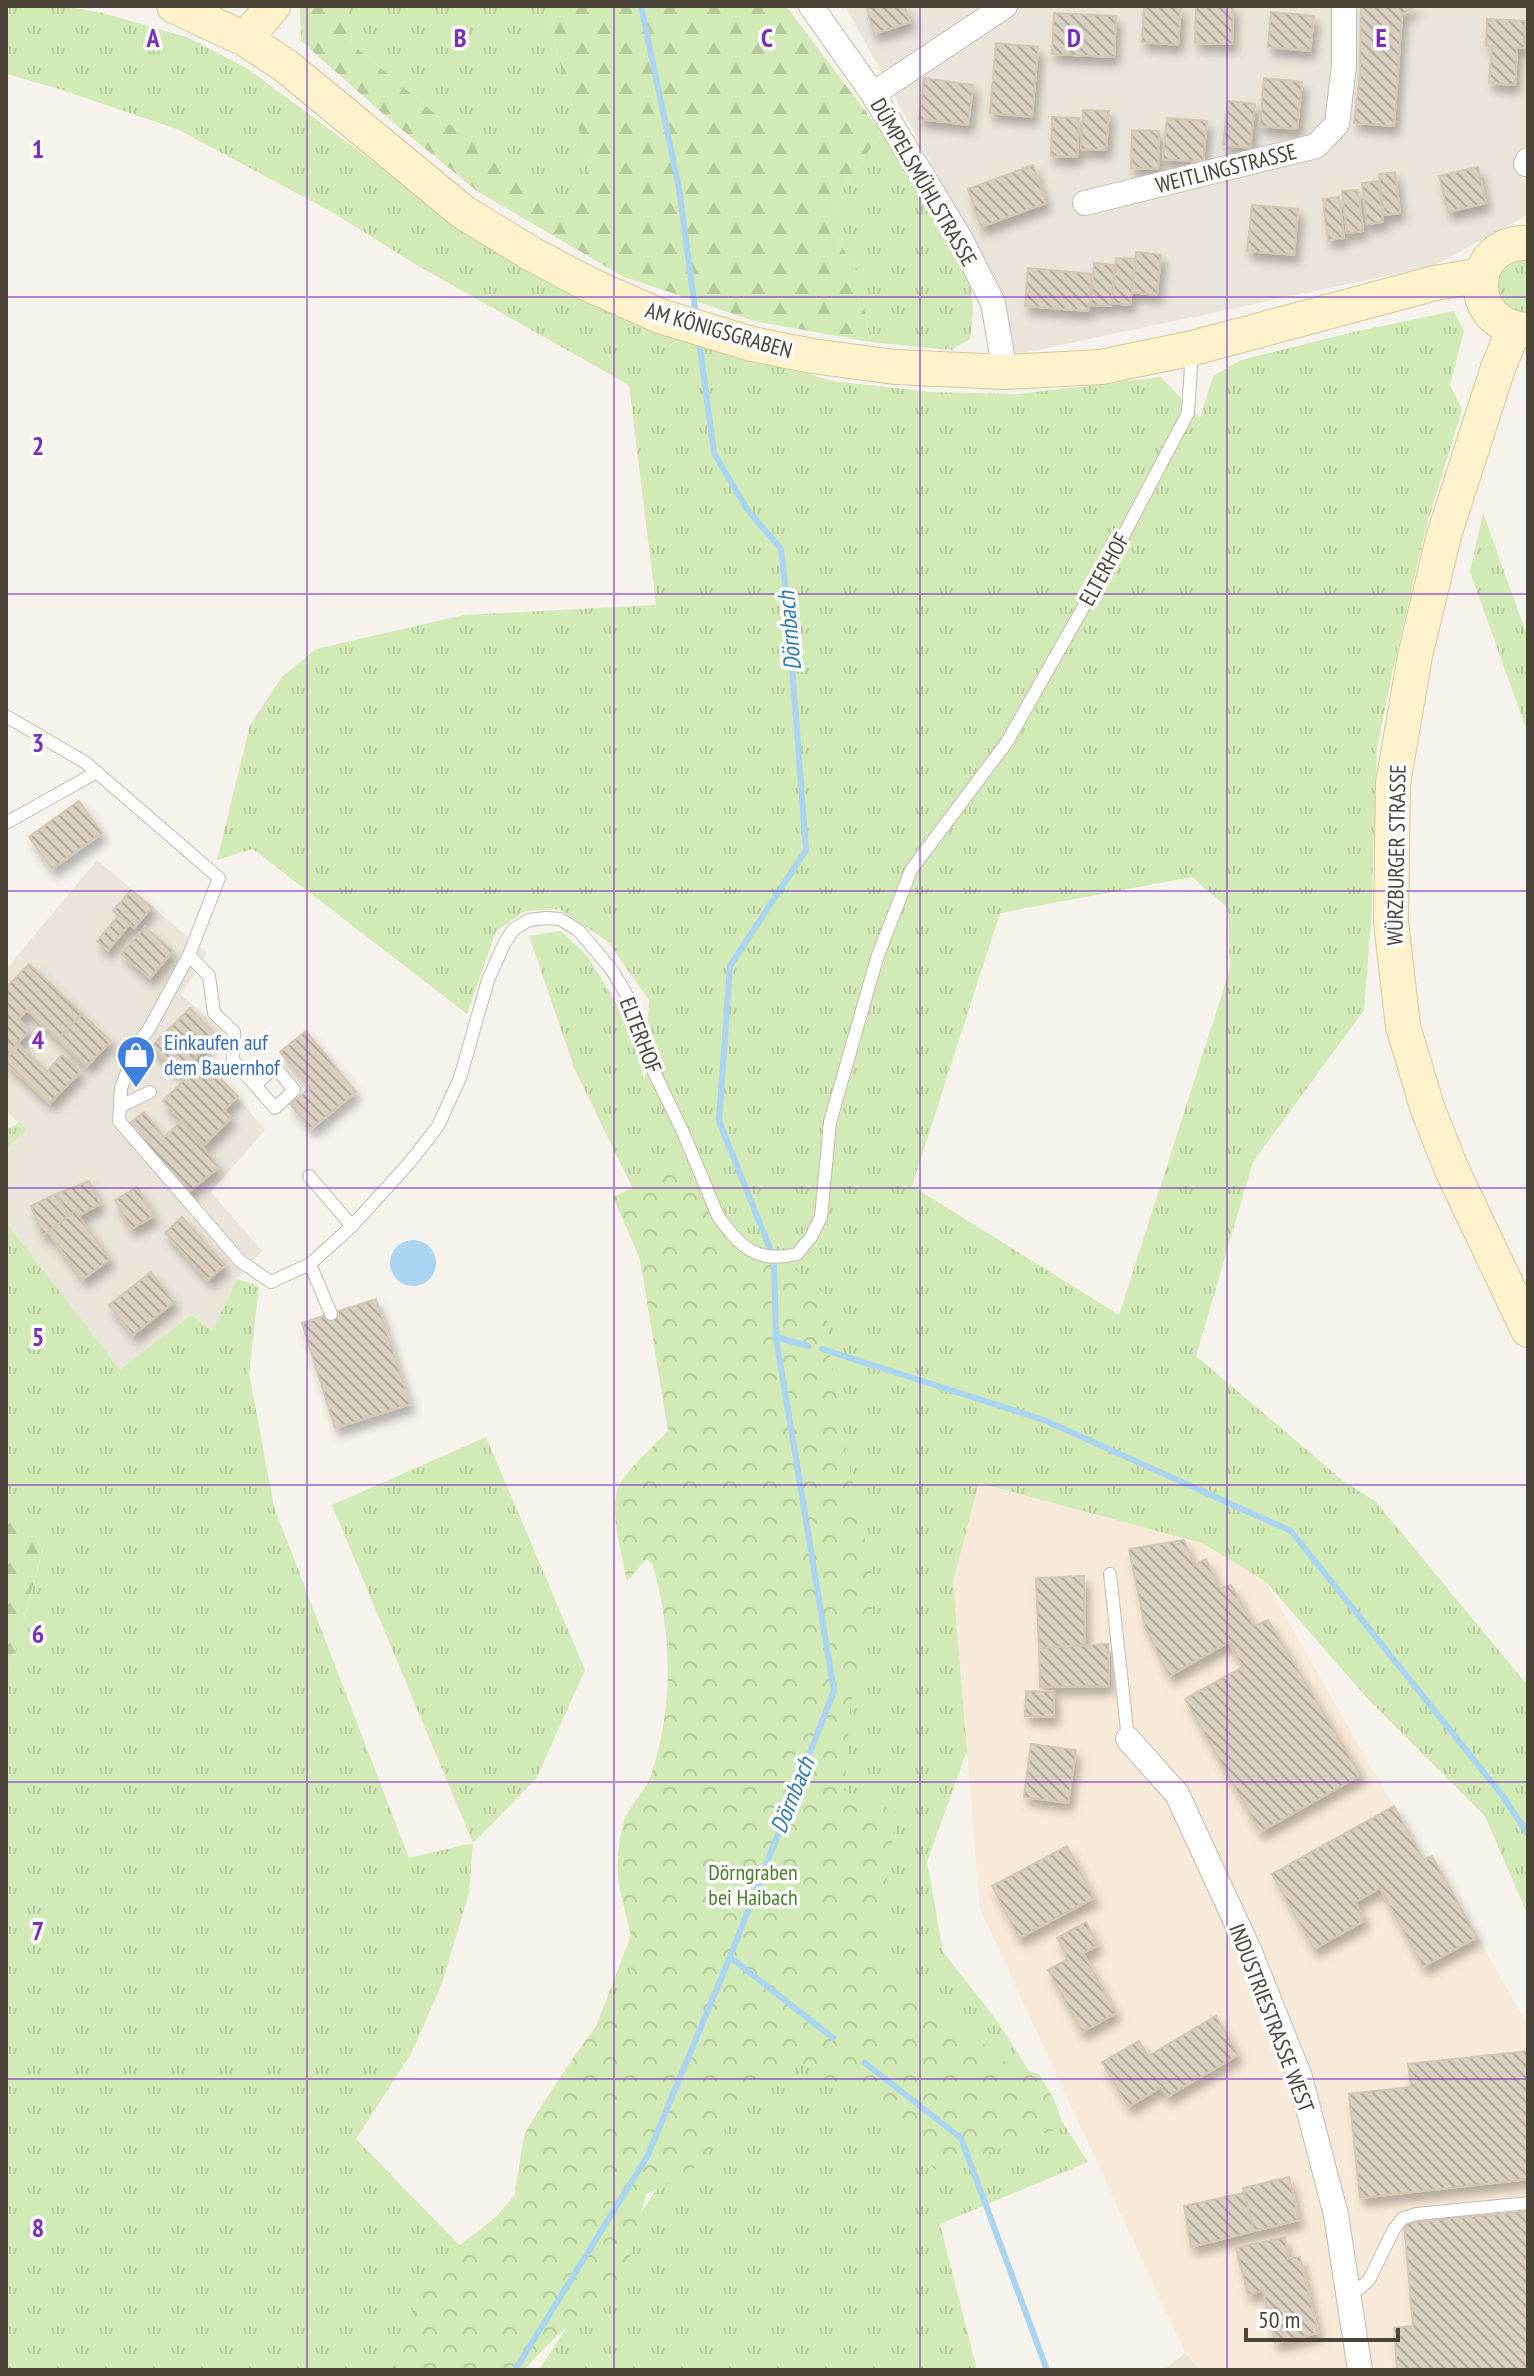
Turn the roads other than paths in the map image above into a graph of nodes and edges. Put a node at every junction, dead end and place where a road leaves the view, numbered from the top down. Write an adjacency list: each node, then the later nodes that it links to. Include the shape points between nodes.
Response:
1 (174, 6): 6 (street, AM KÖNIGSGRABEN)
2 (273, 6): 6 (street)
3 (811, 6): 7 (street, DÜMPELSMÜHLSTRASSE)
4 (1005, 6): 7 (street)
5 (1344, 6): 8 (street, WEITLINGSTRASSE, via 1337,124 1316,146)
6 (245, 39): 13 (street, AM KÖNIGSGRABEN, via 286,66 463,212 588,284 660,316 812,356 895,367)
7 (873, 94): 13 (street, DÜMPELSMÜHLSTRASSE, via 993,303)
8 (1085, 203)
9 (1528, 243): 10 (street, via 1518,242 1491,257)
10 (1482, 285): 11 (street, via 1492,317); 12 (street, AM KÖNIGSGRABEN, via 1440,282)
11 (1515, 328): 25 (street, WÜRZBURGER STRASSE, via 1444,535 1415,656 1393,783 1391,922 1403,1026 1427,1107)
12 (1193, 348): 13 (street, AM KÖNIGSGRABEN, via 1101,367); 22 (lane, ELTERHOF, via 1188,413 1113,555 1007,742 911,870 877,958 830,1122 821,1217 797,1254 776,1257 748,1251 718,1216 654,1072 629,999 578,930 546,918 522,924 505,942 488,980 460,1078 438,1126)
13 (1005, 372)
14 (6, 716): 15 (lane)
15 (97, 772): 16 (lane); 17 (lane, via 219,878)
16 (6, 823)
17 (189, 955): 18 (lane, via 209,976 214,1013 234,1032 233,1060); 20 (lane, via 138,1043 121,1088)
18 (255, 1085)
19 (150, 1092): 20 (lane)
20 (121, 1106): 23 (lane, ELTERHOF, via 119,1121 240,1261 271,1282)
21 (309, 1176): 22 (lane)
22 (352, 1226): 23 (lane, ELTERHOF)
23 (310, 1264): 24 (lane)
24 (331, 1314)
25 (1528, 1330)
26 (1110, 1574): 27 (lane)
27 (1128, 1739): 29 (street, INDUSTRIESTRASSE WEST, via 1177,1794 1300,2077 1336,2215)
28 (1528, 2203): 29 (lane, via 1403,2218 1369,2280)
29 (1348, 2292): 30 (street, INDUSTRIESTRASSE WEST)
30 (1360, 2370)

